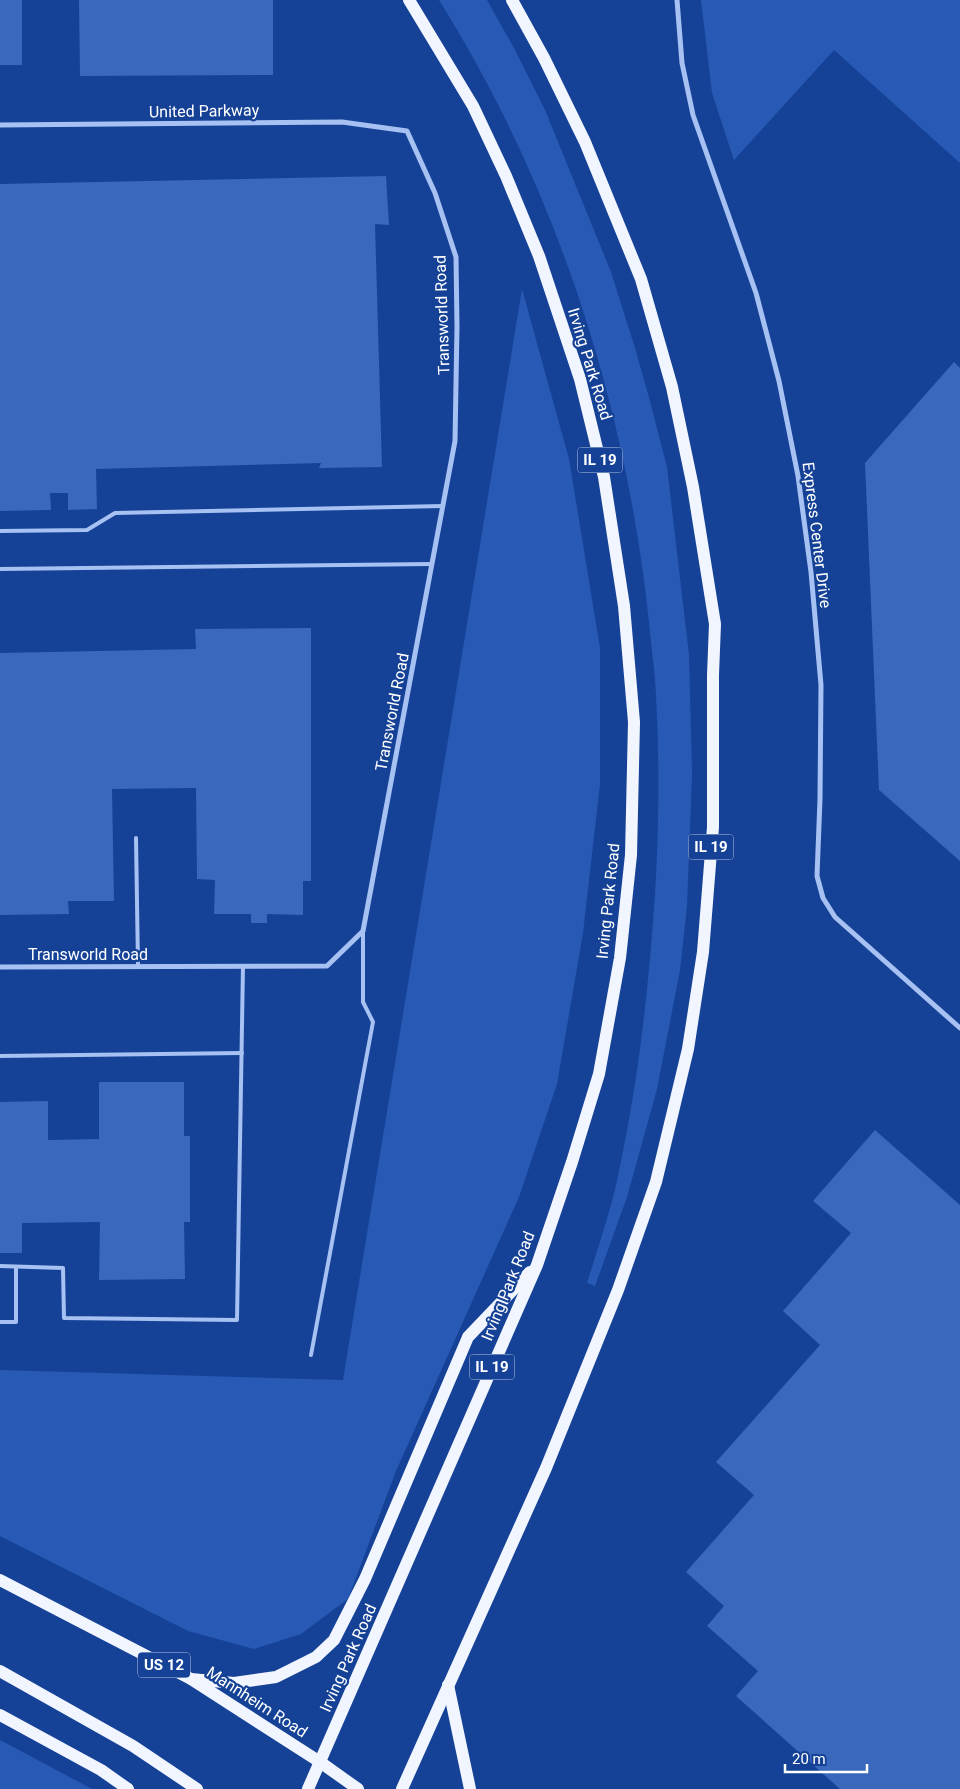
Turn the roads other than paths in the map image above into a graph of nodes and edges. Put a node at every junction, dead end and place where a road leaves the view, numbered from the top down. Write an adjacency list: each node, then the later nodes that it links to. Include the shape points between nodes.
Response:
1 (409, 0): 18 (main road, Irving Park Road / IL 19, via 473,106 539,256 580,379 604,477 624,606 634,722 631,855 620,958 599,1074)
2 (512, 0): 26 (main road, IL 19, via 585,142 640,279 672,387 693,487 715,624 713,827 703,952 690,1039 656,1182 618,1290 546,1468)
3 (677, 0): 15 (street, Express Center Drive, via 682,63 694,115 756,292 798,476 821,685 817,876 823,898 835,917)
4 (0, 125): 5 (street, United Parkway, via 342,122)
5 (407, 131): 6 (street, Transworld Road, via 435,193 456,257 455,441)
6 (443, 506): 7 (lane, via 115,513 87,530); 8 (street, Transworld Road)
7 (0, 530)
8 (432, 564): 9 (lane); 11 (street, Transworld Road)
9 (0, 569)
10 (136, 838): 12 (lane)
11 (364, 931): 13 (street, Transworld Road, via 327,966); 22 (lane, via 363,1002 373,1022)
12 (138, 966): 13 (street, Transworld Road); 14 (street, Transworld Road)
13 (243, 966): 16 (lane)
14 (0, 967)
15 (960, 1028)
16 (242, 1053): 17 (lane); 20 (lane, via 237,1320 64,1318 63,1268)
17 (0, 1056)
18 (536, 1265): 25 (main road, via 468,1338 365,1579 334,1640 316,1657 276,1676 234,1683); 28 (main road, Irving Park Road / IL 19)
19 (0, 1266): 20 (lane)
20 (16, 1267): 21 (lane, via 16,1322)
21 (0, 1322)
22 (311, 1355)
23 (0, 1580): 25 (main road, Mannheim Road / US 12)
24 (0, 1671): 30 (main road, via 133,1746)
25 (191, 1679): 28 (main road, Mannheim Road / US 12)
26 (448, 1685): 33 (main road, IL 19); 34 (main road)
27 (0, 1715): 29 (main road, via 101,1770)
28 (320, 1762): 31 (main road, Irving Park Road / IL 19); 32 (main road, Mannheim Road / US 12)
29 (128, 1789)
30 (197, 1789)
31 (308, 1789)
32 (358, 1789)
33 (402, 1789)
34 (470, 1789)

